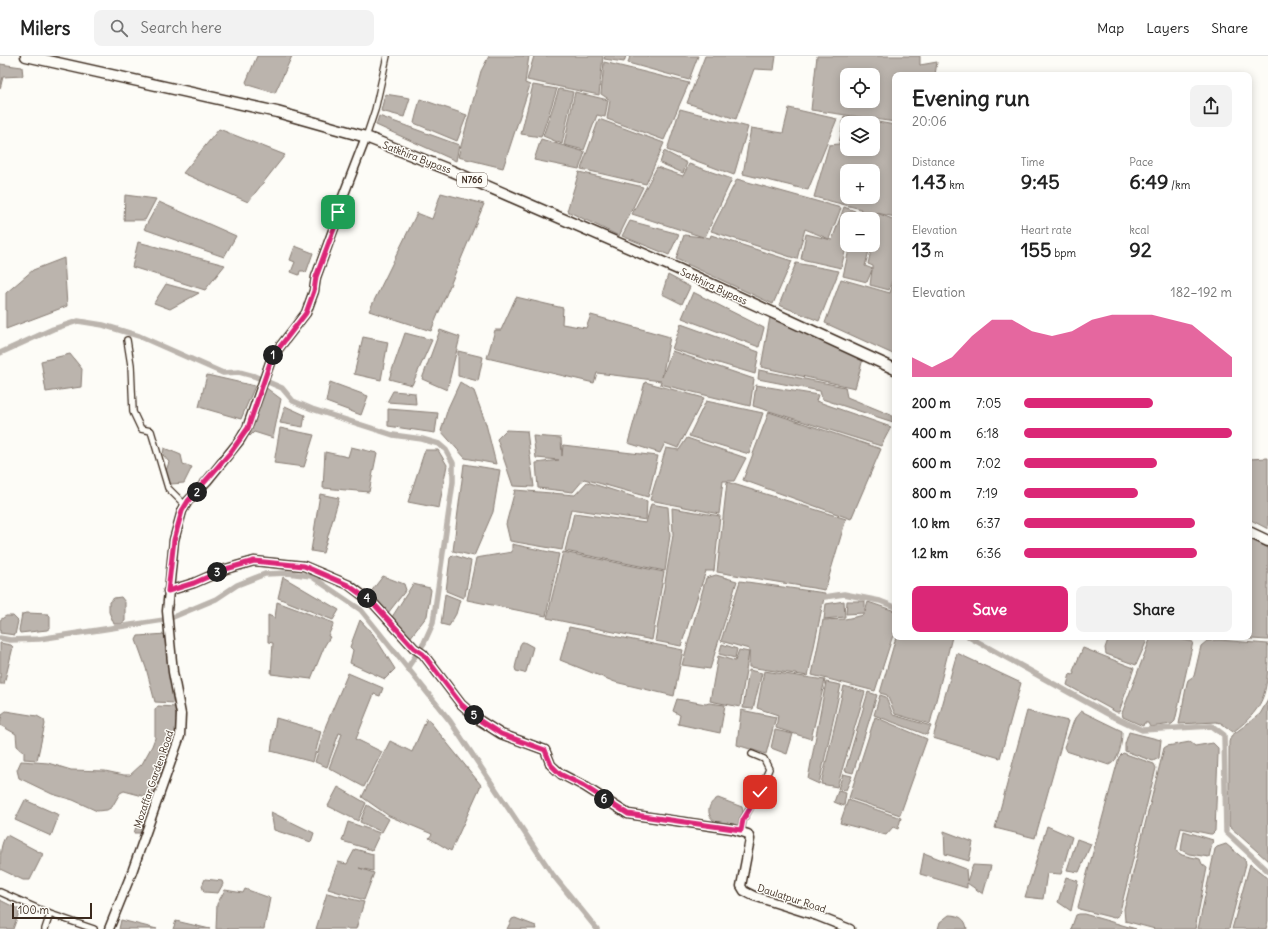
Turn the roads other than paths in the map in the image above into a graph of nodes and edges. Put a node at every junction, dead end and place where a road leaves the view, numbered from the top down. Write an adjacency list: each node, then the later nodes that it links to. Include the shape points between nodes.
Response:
1 (26, 56): 3 (highway, Satkhira Bypass / N766, via 277,112)
2 (387, 56): 3 (street)
3 (366, 137): 5 (highway, Satkhira Bypass / N766, via 452,171 678,270); 6 (street, Mozaffar Garden Road, via 338,212 306,313 276,350 248,428)
4 (127, 340): 6 (street, via 133,412 141,429 151,431 168,488)
5 (892, 368)
6 (185, 505): 9 (street, Mozaffar Garden Road, via 174,540)
7 (1252, 533): 8 (highway)
8 (1268, 541)
9 (168, 591): 11 (street, via 254,561 304,566 348,585 374,604 414,648 423,654 461,704 501,734 545,750 551,765 560,774 628,814); 16 (street, Mozaffar Garden Road, via 168,626 180,714 180,736)
10 (752, 754): 11 (street, via 764,759 769,769 760,792 743,820)
11 (741, 830): 17 (street, Daulatpur Road, via 748,834 750,839 741,886 744,891)
12 (0, 892): 13 (street)
13 (50, 914): 14 (street); 15 (street)
14 (45, 929)
15 (94, 929)
16 (109, 929)
17 (850, 929)

